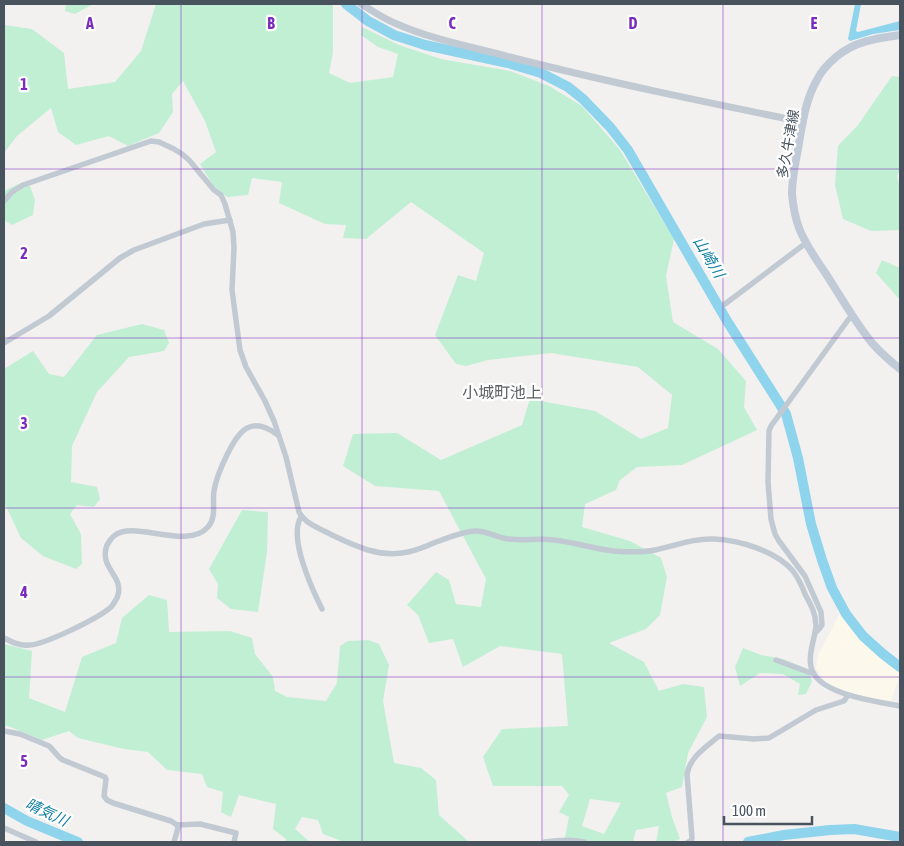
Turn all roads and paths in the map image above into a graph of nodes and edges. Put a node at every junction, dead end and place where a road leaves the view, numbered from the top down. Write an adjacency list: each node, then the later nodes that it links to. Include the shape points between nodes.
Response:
1 (361, 4): 3 (street, via 396,24 422,34 638,88)
2 (900, 35): 3 (main road, 多久牛津線, via 874,39 837,56 817,80)
3 (803, 122): 6 (main road, 多久牛津線, via 792,195 794,211)
4 (4, 201): 5 (street, via 23,185 156,141 189,160 221,195)
5 (230, 220): 9 (street, via 204,224 134,250 49,316); 11 (street, via 234,248 232,290 240,350)
6 (806, 243): 7 (street); 8 (main road, 多久牛津線)
7 (725, 304)
8 (853, 315): 10 (main road, 多久牛津線, via 872,343); 14 (street, via 769,431 768,482 775,534 805,576 821,612 822,625)
9 (4, 343)
10 (900, 369)
11 (278, 435): 12 (street); 15 (street, via 256,426 245,429 236,438 215,484 211,523 201,533 183,536 132,531 114,535 104,557 118,589 116,600 106,611 40,644 17,644)
12 (301, 517): 13 (street, via 297,526 298,544); 14 (street, via 357,547 389,554 407,552 476,531 512,540 556,540 642,552 697,540 735,542 778,558 794,572 813,609)
13 (322, 609)
14 (815, 633): 17 (street)
15 (4, 638)
16 (776, 660): 17 (street)
17 (812, 673): 18 (street)
18 (848, 695): 19 (street); 28 (street, via 769,738 719,736 698,754 688,768 692,838)
19 (900, 706)
20 (4, 731): 21 (street, via 49,746 59,758 105,777 104,796 107,800)
21 (177, 824): 24 (street); 25 (street, via 200,824 236,833)
22 (4, 828): 23 (street)
23 (36, 842)
24 (174, 842)
25 (234, 842)
26 (545, 842): 27 (street)
27 (584, 842)
28 (688, 842)

